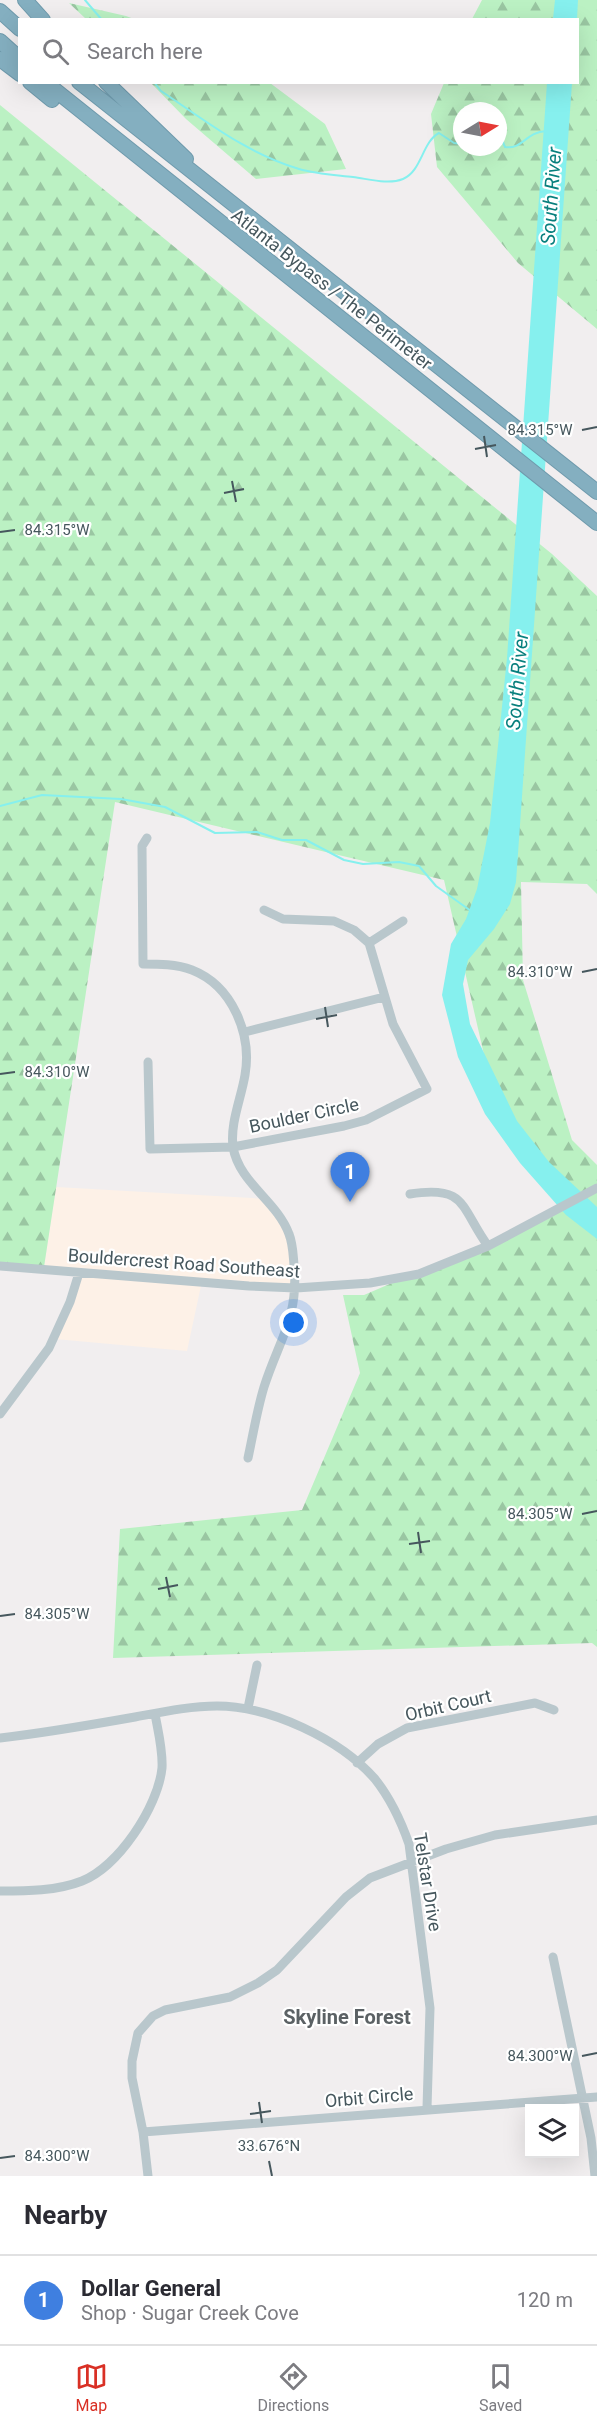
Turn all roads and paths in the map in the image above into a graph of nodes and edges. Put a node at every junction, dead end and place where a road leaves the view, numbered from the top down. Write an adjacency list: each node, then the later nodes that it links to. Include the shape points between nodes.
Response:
1 (25, 0): 3 (highway)
2 (0, 11): 4 (highway)
3 (41, 18)
4 (18, 27)
5 (0, 41): 6 (highway)
6 (18, 57)
7 (0, 59): 8 (highway)
8 (18, 72)
9 (33, 84): 13 (highway)
10 (47, 84): 13 (highway, Atlanta Bypass / The Perimeter)
11 (81, 84): 14 (highway, Atlanta Bypass / The Perimeter)
12 (108, 84): 14 (highway)
13 (152, 170): 16 (highway, Atlanta Bypass / The Perimeter)
14 (251, 220): 15 (highway, Atlanta Bypass / The Perimeter)
15 (597, 491)
16 (597, 523)
17 (147, 838): 22 (street, via 142,846 142,964 179,966 208,980 231,1004)
18 (264, 910): 20 (street, via 283,919 334,921 354,930)
19 (403, 921): 20 (street)
20 (369, 943): 21 (street, Boulder Circle)
21 (384, 998): 22 (street); 24 (street, Boulder Circle, via 402,1044 427,1089 366,1120)
22 (245, 1032): 24 (street, via 245,1074)
23 (148, 1062): 24 (street, via 150,1149)
24 (233, 1146): 30 (street, via 249,1182 288,1231)
25 (597, 1188): 27 (street, Bouldercrest Road Southeast)
26 (410, 1194): 27 (street, via 448,1192 462,1203)
27 (488, 1246): 30 (street, Bouldercrest Road Southeast, via 419,1274 370,1283)
28 (0, 1266): 29 (street, Bouldercrest Road Southeast)
29 (79, 1273): 30 (street, Bouldercrest Road Southeast); 31 (street, via 49,1348)
30 (296, 1288): 32 (street, via 295,1306 264,1388)
31 (0, 1414)
32 (248, 1458)
33 (257, 1665): 34 (street)
34 (248, 1708): 36 (street, Telstar Drive, via 217,1706); 38 (street, Telstar Drive, via 327,1740)
35 (554, 1710): 38 (street, Orbit Court, via 535,1703 407,1728 378,1744)
36 (155, 1714): 37 (street, Telstar Drive); 41 (street, via 162,1768 157,1788 145,1814 111,1862 81,1882 56,1888)
37 (0, 1738)
38 (357, 1763): 40 (street, Telstar Drive, via 374,1779 401,1821)
39 (597, 1820): 40 (street, via 495,1835)
40 (412, 1862): 45 (street, Telstar Drive, via 430,2008); 46 (street, via 370,1878 346,1897 277,1970 258,1983 230,1997 165,2010 146,2022 135,2043 132,2061)
41 (0, 1891)
42 (553, 1956): 44 (street)
43 (597, 2097): 44 (street, Orbit Circle)
44 (581, 2098): 45 (street, Orbit Circle); 48 (street)
45 (427, 2108): 46 (street, Orbit Circle)
46 (143, 2132): 47 (street)
47 (148, 2176)
48 (595, 2176)

